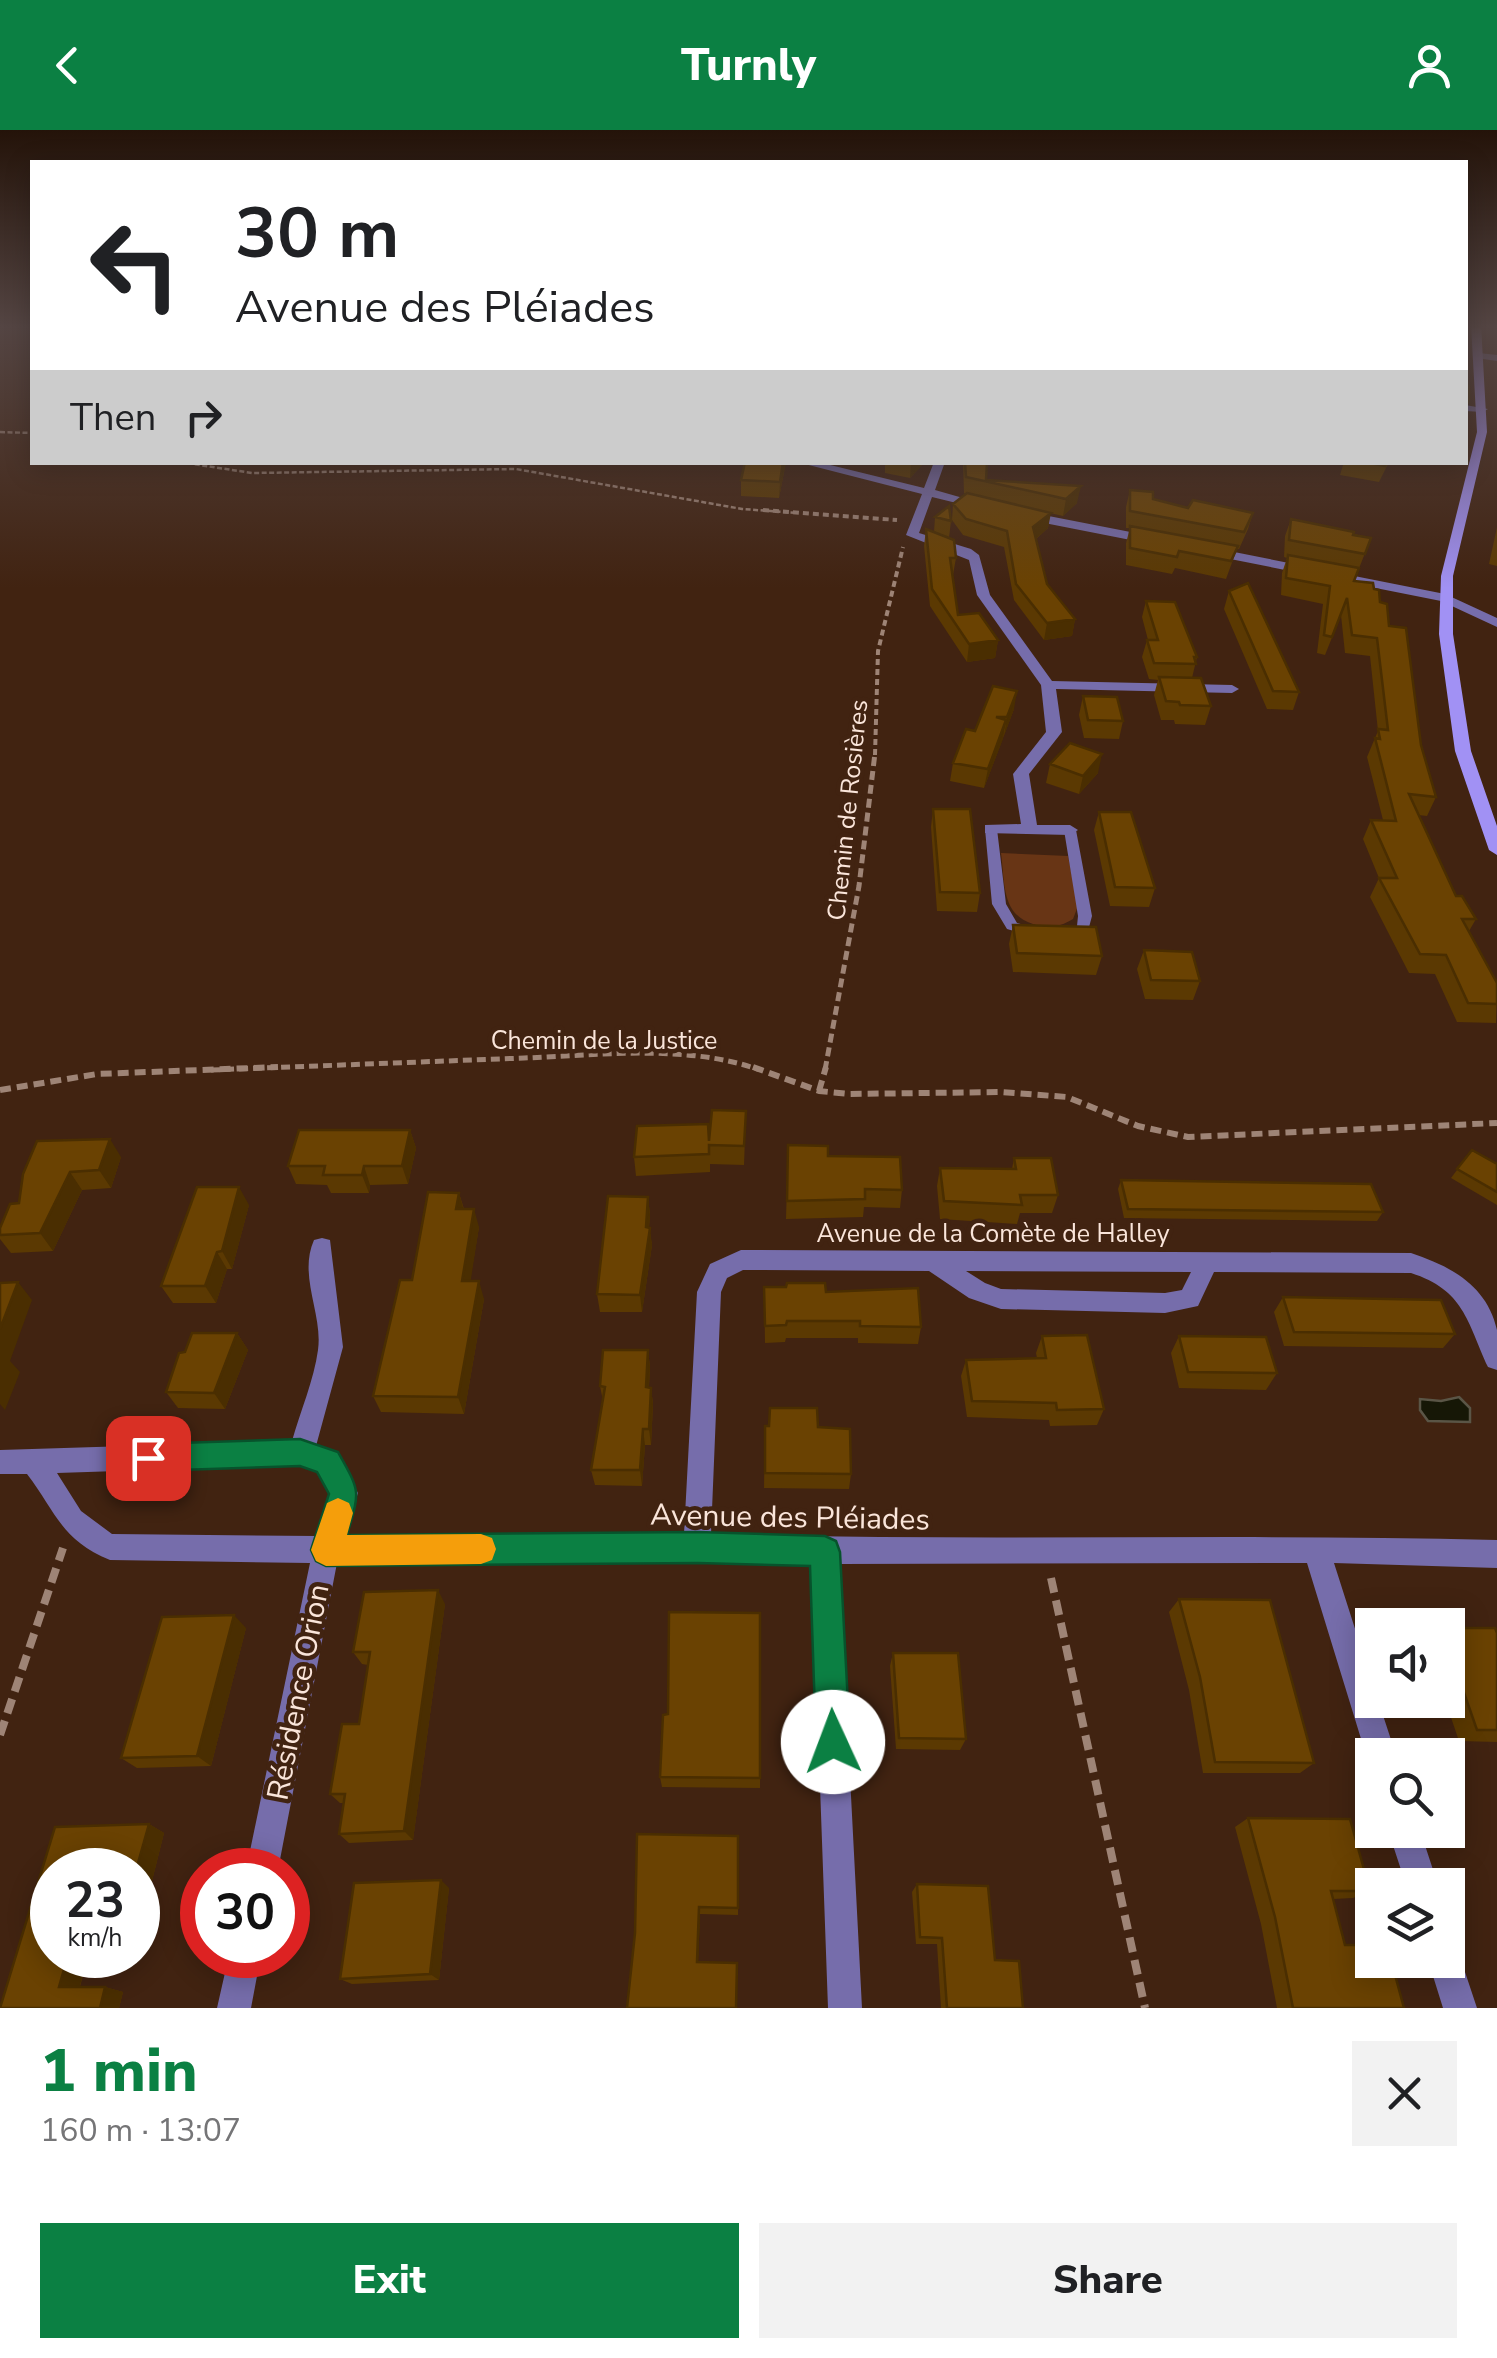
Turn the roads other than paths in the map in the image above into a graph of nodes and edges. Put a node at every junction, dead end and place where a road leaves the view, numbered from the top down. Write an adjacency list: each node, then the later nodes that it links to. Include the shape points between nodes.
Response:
1 (1483, 413): 9 (street)
2 (815, 465): 4 (street)
3 (939, 465): 4 (street)
4 (931, 491): 5 (street); 11 (street, via 916,528 975,558 984,595)
5 (994, 508)
6 (1011, 512): 7 (street)
7 (1170, 544)
8 (1190, 547): 9 (street)
9 (1445, 598): 10 (street); 16 (street, via 1463,751)
10 (1497, 623)
11 (1048, 685): 12 (street, via 1230,683); 13 (street, via 1054,732 1021,774)
12 (1242, 705)
13 (1030, 829): 14 (street); 15 (street)
14 (991, 830): 17 (lane, via 1005,918 1023,931)
15 (1070, 830): 18 (lane, via 1086,916 1076,934)
16 (1497, 850)
17 (1040, 932)
18 (1058, 932)
19 (322, 1247): 23 (street, via 332,1348)
20 (932, 1260): 21 (street, Avenue de la Comète de Halley); 21 (street, via 1001,1300 1166,1304 1190,1298); 26 (street, Avenue de la Comète de Halley, via 740,1260 718,1270 709,1292)
21 (1207, 1262): 22 (street, Avenue de la Comète de Halley, via 1411,1263 1442,1271 1465,1287)
22 (1497, 1359)
23 (300, 1452): 24 (street); 28 (street, via 327,1462 344,1493)
24 (33, 1461): 25 (street); 28 (street, Résidence Orion, via 83,1536 110,1547)
25 (0, 1462)
26 (698, 1548): 28 (street, Avenue des Pléiades); 29 (street, Avenue des Pléiades)
27 (1316, 1549): 29 (street, Avenue des Pléiades); 30 (street, Avenue des Pléiades); 31 (street)
28 (326, 1550): 32 (street, Résidence Orion)
29 (825, 1552): 36 (street)
30 (1497, 1554)
31 (1376, 1738)
32 (266, 1848)
33 (240, 1978): 35 (street)
34 (1451, 1978): 37 (street)
35 (234, 2008)
36 (845, 2008)
37 (1460, 2008)

